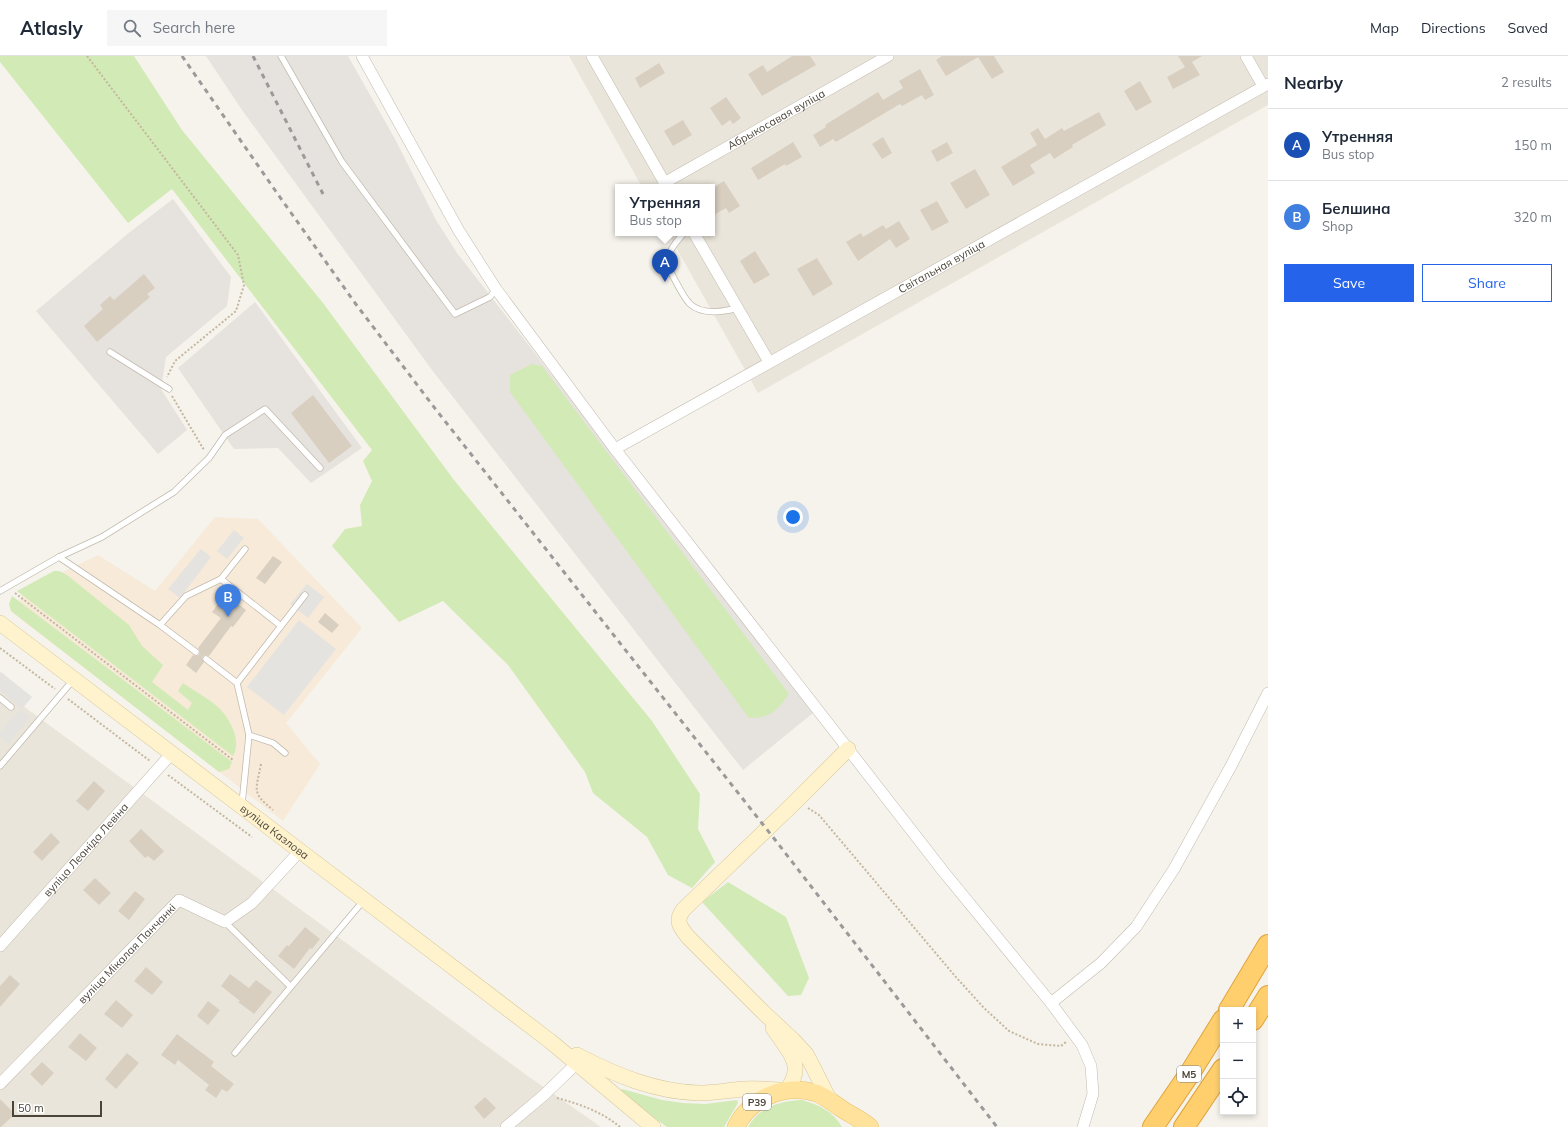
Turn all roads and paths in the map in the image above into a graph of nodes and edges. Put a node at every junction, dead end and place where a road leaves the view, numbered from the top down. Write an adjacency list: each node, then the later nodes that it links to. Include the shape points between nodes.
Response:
1 (87, 56): 16 (path, via 238,255 244,284 236,311 175,361 165,380)
2 (281, 56): 12 (lane, via 342,162 455,314 490,297)
3 (362, 56): 12 (street, via 459,231)
4 (592, 56): 8 (street)
5 (888, 56): 9 (street, Абрыкосавая вуліца)
6 (1246, 56): 7 (street)
7 (1266, 85): 15 (street, Світальная вуліца)
8 (664, 184)
9 (667, 184)
10 (682, 236): 13 (lane, via 670,252 667,263 688,302 708,311)
11 (696, 236): 13 (street)
12 (496, 289): 17 (street)
13 (738, 308): 15 (street)
14 (110, 352): 16 (lane)
15 (769, 362): 17 (street, Світальная вуліца)
16 (169, 390): 18 (path)
17 (616, 449): 39 (street)
18 (209, 458): 19 (lane, via 225,436 265,409); 21 (lane, via 174,492 102,537)
19 (320, 468)
20 (245, 549): 22 (lane)
21 (59, 557): 23 (lane); 27 (lane)
22 (221, 579): 27 (lane, via 186,596); 28 (lane)
23 (0, 591)
24 (15, 593): 42 (path)
25 (305, 595): 28 (lane)
26 (0, 623): 32 (main road, вуліца Казлова)
27 (160, 625): 30 (lane)
28 (281, 626): 33 (lane)
29 (0, 648): 35 (path)
30 (196, 652)
31 (206, 659): 33 (lane)
32 (74, 679): 35 (lane); 40 (main road, вуліца Казлова)
33 (237, 683): 38 (lane)
34 (1268, 693): 57 (street, via 1174,869 1136,927 1101,963)
35 (62, 694): 44 (lane); 45 (path)
36 (0, 698): 37 (lane)
37 (11, 707)
38 (249, 735): 41 (lane, via 273,743); 47 (lane)
39 (848, 748): 46 (main road); 57 (street)
40 (172, 753): 45 (street, вуліца Леаніда Левіна); 47 (main road, вуліца Казлова)
41 (285, 753)
42 (233, 760)
43 (261, 764): 48 (path, via 256,789 258,798)
44 (0, 766)
45 (160, 768): 49 (path); 53 (street, вуліца Леаніда Левіна)
46 (794, 803): 59 (main road, via 683,910 678,921 688,936); 62 (path, via 801,803 819,815 955,976 984,1008 1009,1030 1038,1044 1061,1046)
47 (242, 806): 50 (main road, вуліца Казлова)
48 (273, 810)
49 (252, 837)
50 (300, 851): 51 (main road, вуліца Казлова); 52 (street, via 252,903)
51 (364, 900): 55 (lane); 63 (main road, вуліца Казлова)
52 (225, 922): 55 (lane); 67 (street, вуліца Мікалая Панчанкі, via 178,900)
53 (0, 946)
54 (1268, 946): 58 (highway)
55 (290, 986): 64 (lane)
56 (1268, 996): 60 (highway)
57 (1051, 1004): 62 (street)
58 (1231, 1007)
59 (763, 1012): 68 (main road, via 796,1065 794,1081); 70 (main road, via 806,1054)
60 (1256, 1015)
61 (1220, 1025): 78 (highway, М5)
62 (1075, 1036): 77 (street, via 1091,1066 1093,1094)
63 (550, 1041): 65 (main road); 68 (main road, via 600,1068 658,1088 700,1093 745,1089)
64 (235, 1053)
65 (577, 1063): 69 (street); 73 (main road)
66 (1220, 1073): 79 (highway, М5)
67 (0, 1084)
68 (787, 1090): 70 (main road, Р39, via 816,1093); 74 (main road, Р39, via 769,1095 753,1105 740,1118)
69 (544, 1095): 71 (street); 72 (path, via 577,1103 609,1118)
70 (834, 1104): 75 (main road, via 850,1119); 76 (main road, Р39)
71 (506, 1127)
72 (620, 1127)
73 (653, 1127)
74 (736, 1127)
75 (854, 1127)
76 (870, 1127)
77 (1083, 1127)
78 (1153, 1127)
79 (1184, 1127)

